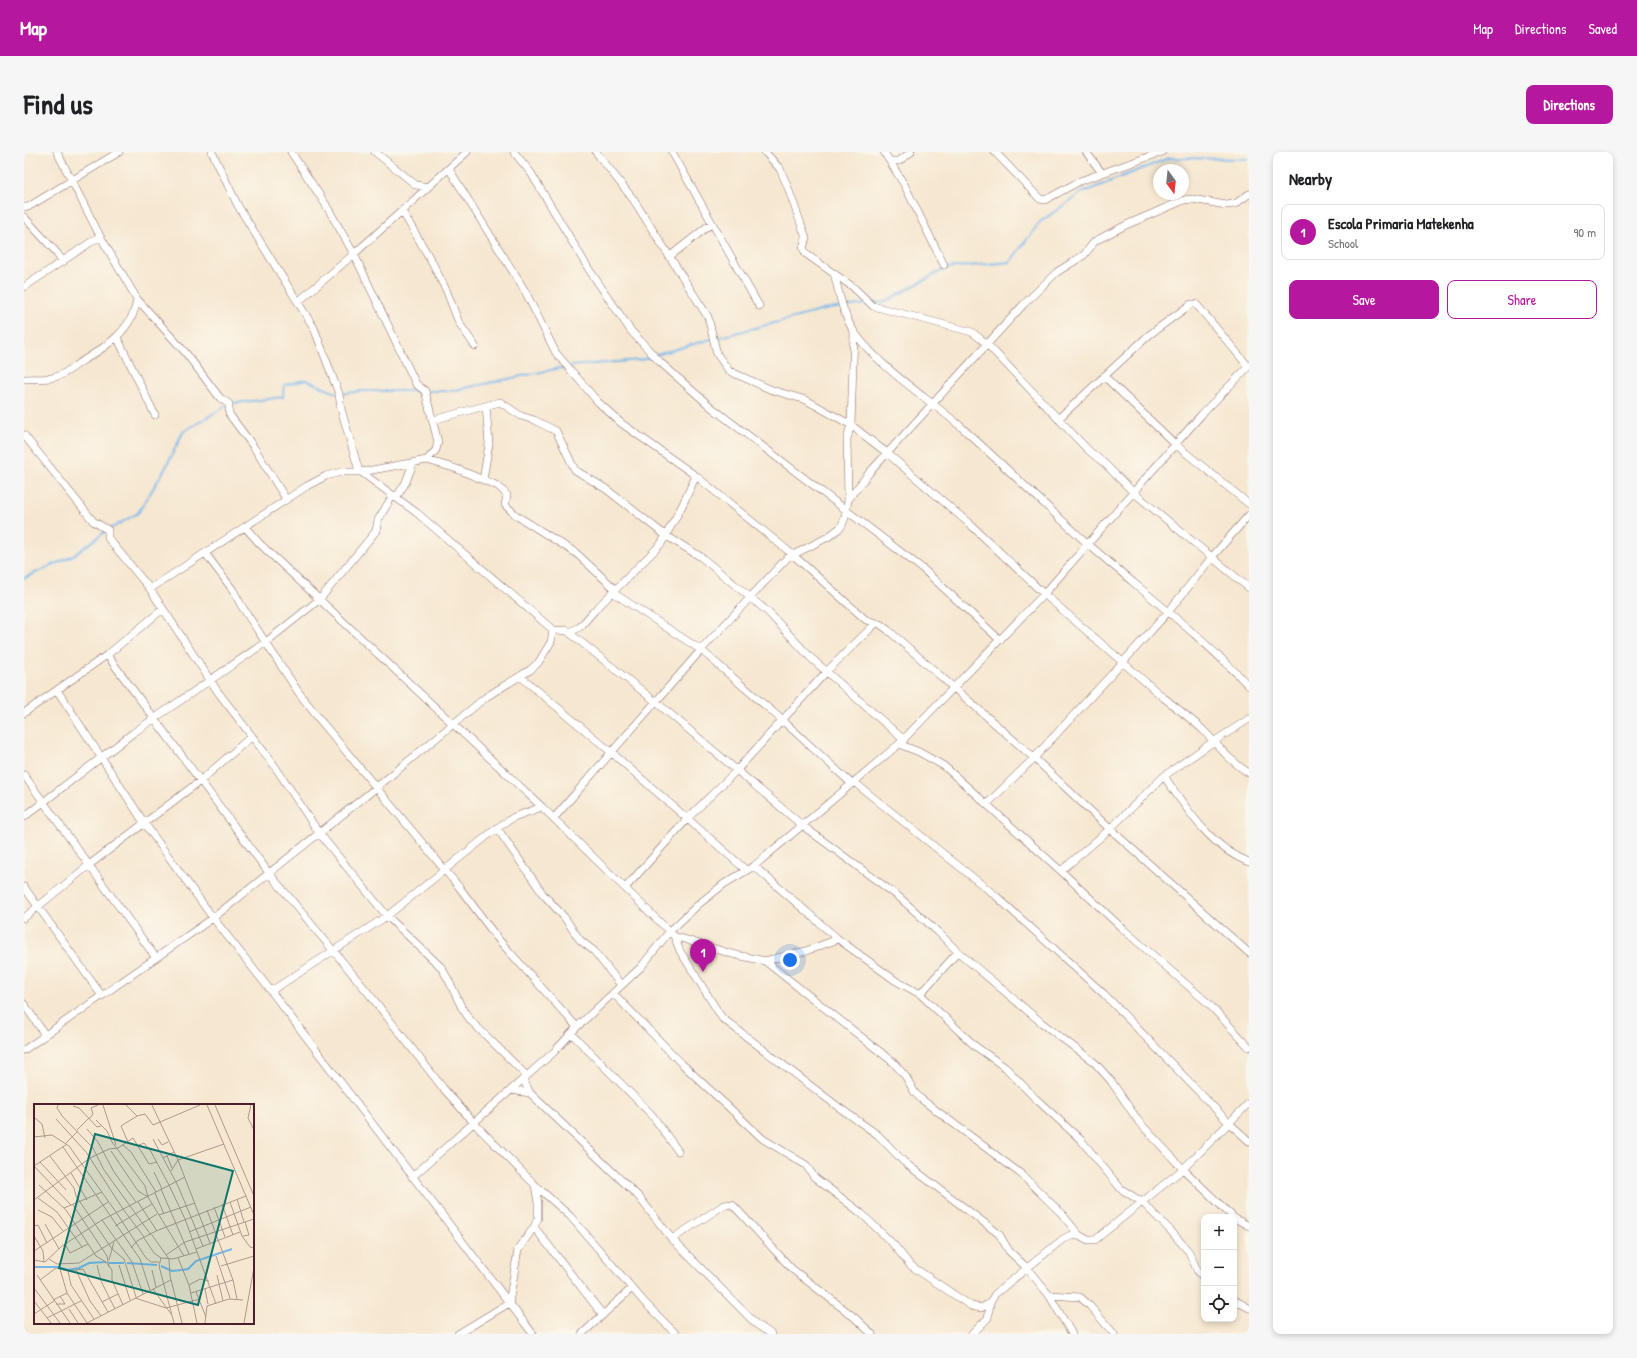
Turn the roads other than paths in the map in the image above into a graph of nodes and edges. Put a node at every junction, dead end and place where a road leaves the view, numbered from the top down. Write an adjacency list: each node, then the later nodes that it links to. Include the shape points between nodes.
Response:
1 (57, 152): 19 (street)
2 (119, 152): 19 (street)
3 (212, 152): 36 (street, via 238,206)
4 (291, 152): 29 (street)
5 (374, 152): 20 (street)
6 (467, 152): 17 (street)
7 (514, 152): 64 (street, via 531,173 588,268 631,331 660,362 712,407)
8 (596, 152): 30 (street, via 633,200)
9 (672, 152): 27 (street)
10 (765, 152): 33 (street, via 780,169 787,185 806,238 804,251)
11 (884, 152): 16 (street)
12 (911, 152): 16 (street, via 899,161)
13 (995, 152): 18 (street, via 1040,199 1045,200 1069,186)
14 (1086, 152): 18 (street)
15 (1162, 152): 18 (street)
16 (890, 161): 32 (street)
17 (449, 169): 21 (street); 57 (street, via 525,291 556,353 598,402 627,427)
18 (1102, 173)
19 (71, 180): 24 (street); 28 (street)
20 (416, 185): 21 (street); 23 (street)
21 (428, 187): 23 (street)
22 (1249, 194): 40 (street, via 1235,204 1226,205 1192,199 1176,202 1095,241 1075,262 1050,278)
23 (417, 197): 25 (street)
24 (26, 207): 26 (street)
25 (402, 211): 29 (street); 41 (street, via 432,262 459,323)
26 (25, 218): 31 (street)
27 (712, 223): 30 (street); 37 (street)
28 (100, 236): 31 (street); 35 (street)
29 (354, 254): 36 (street); 49 (street, via 416,384 426,391)
30 (669, 257): 50 (street, via 708,318 717,354 729,371 772,390 806,400)
31 (63, 262): 34 (street)
32 (944, 265)
33 (834, 273): 38 (street, via 844,311); 40 (street, via 873,306 972,332)
34 (24, 287)
35 (137, 299): 39 (street, via 136,311); 61 (street, via 185,352 220,398 229,404 229,414 253,446)
36 (299, 301): 56 (street, via 314,328 339,394 341,409)
37 (759, 306)
38 (854, 332): 45 (street, via 875,357); 50 (street)
39 (117, 337): 44 (street, via 82,362 55,377); 47 (street)
40 (987, 344): 45 (street); 48 (street)
41 (475, 346)
42 (1249, 366): 43 (street, via 1196,304 1193,304 1150,335); 52 (street, via 1202,414)
43 (1104, 376): 48 (street); 52 (street)
44 (24, 379)
45 (933, 403): 53 (street); 68 (street)
46 (486, 406): 49 (street); 58 (street, via 489,444); 67 (street, via 503,403 521,416 556,431 575,470 606,489)
47 (155, 415)
48 (1058, 419): 59 (street)
49 (433, 420): 54 (street, via 438,442 436,450)
50 (851, 425): 53 (street); 62 (street, via 847,439)
51 (24, 435): 73 (street, via 93,521 108,530 108,538)
52 (1176, 446): 59 (street); 63 (street)
53 (887, 454): 62 (street, via 868,472); 75 (street, via 972,526)
54 (427, 460): 55 (street); 58 (street)
55 (413, 462): 56 (street); 60 (street, via 406,482)
56 (360, 471): 60 (street); 61 (street, via 326,476)
57 (696, 476): 67 (street); 70 (street)
58 (483, 480): 74 (street, via 498,486 506,493 504,504 518,516 576,553)
59 (1133, 492): 68 (street); 71 (street)
60 (394, 496): 77 (street, via 378,520 376,531); 81 (street)
61 (286, 499): 66 (street)
62 (848, 500): 64 (street)
63 (1249, 504)
64 (847, 510): 70 (street, via 841,527 828,538); 83 (street, via 923,569)
65 (1249, 515): 71 (street)
66 (245, 527): 69 (street); 77 (street)
67 (665, 535): 74 (street, via 661,544); 76 (street, via 701,557)
68 (1089, 544): 75 (street); 79 (street)
69 (205, 553): 73 (street); 84 (street, via 233,590)
70 (792, 554): 76 (street); 80 (street, via 866,620)
71 (1212, 557): 72 (street); 79 (street)
72 (1249, 588)
73 (150, 589): 78 (street)
74 (614, 591): 82 (street, via 580,628); 85 (street)
75 (1044, 594): 83 (street); 87 (street)
76 (749, 597): 85 (street); 88 (street, via 768,612)
77 (320, 599): 84 (street); 99 (street)
78 (163, 609): 86 (street); 90 (street)
79 (1169, 611): 87 (street); 91 (street)
80 (876, 623): 88 (street); 92 (street, via 888,630)
81 (553, 630): 82 (street); 89 (street, via 551,642 538,663)
82 (566, 630): 94 (street)
83 (1000, 640): 92 (street)
84 (266, 642): 90 (street); 112 (street, via 320,720)
85 (701, 650): 94 (street); 97 (street)
86 (107, 655): 93 (street); 96 (street)
87 (1124, 662): 102 (street, via 1164,698 1184,712); 105 (street)
88 (826, 671): 97 (street); 101 (street)
89 (520, 676): 99 (street, via 486,697); 103 (street)
90 (210, 680): 96 (street); 100 (street)
91 (1249, 686)
92 (954, 688): 101 (street); 105 (street)
93 (57, 690): 95 (street); 104 (street)
94 (656, 702): 103 (street); 106 (street)
95 (24, 713)
96 (153, 718): 104 (street); 110 (street)
97 (781, 719): 106 (street); 111 (street)
98 (1249, 719): 102 (street)
99 (452, 725): 112 (street); 115 (street)
100 (252, 736): 110 (street); 123 (street)
101 (902, 742): 111 (street); 114 (street, via 944,766)
102 (1213, 742): 107 (street, via 1230,760); 109 (street)
103 (611, 752): 117 (street); 118 (street)
104 (100, 757): 113 (street); 119 (street)
105 (1034, 758): 114 (street); 122 (street)
106 (737, 770): 118 (street); 120 (street)
107 (1249, 773)
108 (24, 775): 113 (street)
109 (1164, 776): 122 (street); 124 (street, via 1192,815 1225,849)
110 (200, 781): 119 (street); 130 (street)
111 (853, 783): 120 (street); 160 (street, via 996,896 1104,994)
112 (377, 787): 123 (street); 127 (street)
113 (43, 802): 116 (street); 125 (street)
114 (987, 804): 129 (street)
115 (542, 807): 117 (street); 121 (street, via 514,817)
116 (24, 816)
117 (554, 818): 132 (street)
118 (688, 818): 128 (street); 132 (street)
119 (145, 824): 125 (street); 136 (street)
120 (803, 826): 126 (street); 140 (street, via 899,897)
121 (497, 828): 127 (street); 144 (street, via 543,894 580,940 594,951)
122 (1110, 829): 129 (street); 141 (street)
123 (319, 833): 130 (street); 134 (street)
124 (1249, 862)
125 (89, 865): 133 (street); 142 (street)
126 (754, 866): 128 (street); 138 (street)
127 (444, 869): 134 (street); 150 (street, via 524,970)
128 (746, 870): 137 (street, via 700,903)
129 (1061, 871): 153 (street, via 1209,1004)
130 (269, 874): 136 (street); 139 (street)
131 (24, 887): 133 (street)
132 (626, 888): 137 (street)
133 (39, 908): 135 (street); 148 (street)
134 (387, 916): 139 (street); 155 (street, via 441,968 471,1021)
135 (24, 918)
136 (213, 918): 142 (street); 145 (street)
137 (671, 934): 143 (street, via 732,954); 144 (street); 173 (street, via 722,1018 878,1135 904,1162 999,1234 1009,1251)
138 (838, 939): 143 (street, via 806,951); 147 (street, via 896,981)
139 (333, 952): 145 (street); 159 (street)
140 (958, 952): 147 (street); 163 (street, via 1042,1023 1095,1063 1111,1081 1139,1122)
141 (1249, 953)
142 (156, 958): 148 (street)
143 (765, 961): 171 (street, via 893,1062 921,1099 1021,1174)
144 (621, 986): 146 (street)
145 (271, 991): 164 (street)
146 (613, 993): 150 (street); 179 (street, via 682,1064 763,1139 806,1165 814,1177 861,1213 893,1244 910,1266 971,1306 981,1308)
147 (920, 994): 166 (street, via 975,1046 1006,1068 1081,1140 1122,1189)
148 (102, 996): 152 (street)
149 (24, 1004): 152 (street)
150 (577, 1028): 151 (street)
151 (572, 1034): 155 (street); 162 (street, via 652,1115)
152 (45, 1035): 154 (street)
153 (1249, 1047)
154 (24, 1050)
155 (525, 1077): 156 (street); 157 (street)
156 (511, 1090): 157 (street); 159 (street)
157 (530, 1093): 172 (street, via 638,1196)
158 (1249, 1103): 160 (street)
159 (474, 1123): 164 (street); 165 (street)
160 (1230, 1124): 161 (street); 163 (street)
161 (1249, 1141)
162 (678, 1151)
163 (1183, 1169): 166 (street); 167 (street)
164 (412, 1177): 178 (street)
165 (535, 1185): 170 (street, via 538,1218); 175 (street, via 570,1216)
166 (1142, 1202): 171 (street, via 1095,1240 1088,1240); 174 (street, via 1189,1252)
167 (1230, 1214)
168 (1237, 1220): 169 (street)
169 (1249, 1226)
170 (534, 1227): 178 (street, via 518,1250); 181 (street)
171 (1079, 1234): 173 (street, via 1063,1239)
172 (672, 1239): 186 (street, via 756,1324); 187 (street, via 724,1204 732,1204 792,1269)
173 (1026, 1267): 176 (street); 179 (street, via 995,1294)
174 (1201, 1275)
175 (632, 1288): 181 (street); 185 (street)
176 (1049, 1295): 189 (street); 190 (street, via 1080,1297)
177 (1237, 1302): 180 (street)
178 (509, 1303): 182 (street); 183 (street)
179 (990, 1303): 188 (street, via 988,1318)
180 (1249, 1308)
181 (603, 1314): 184 (street)
182 (458, 1334)
183 (533, 1334)
184 (582, 1334)
185 (676, 1334)
186 (771, 1334)
187 (872, 1334)
188 (972, 1334)
189 (1072, 1334)
190 (1114, 1334)

